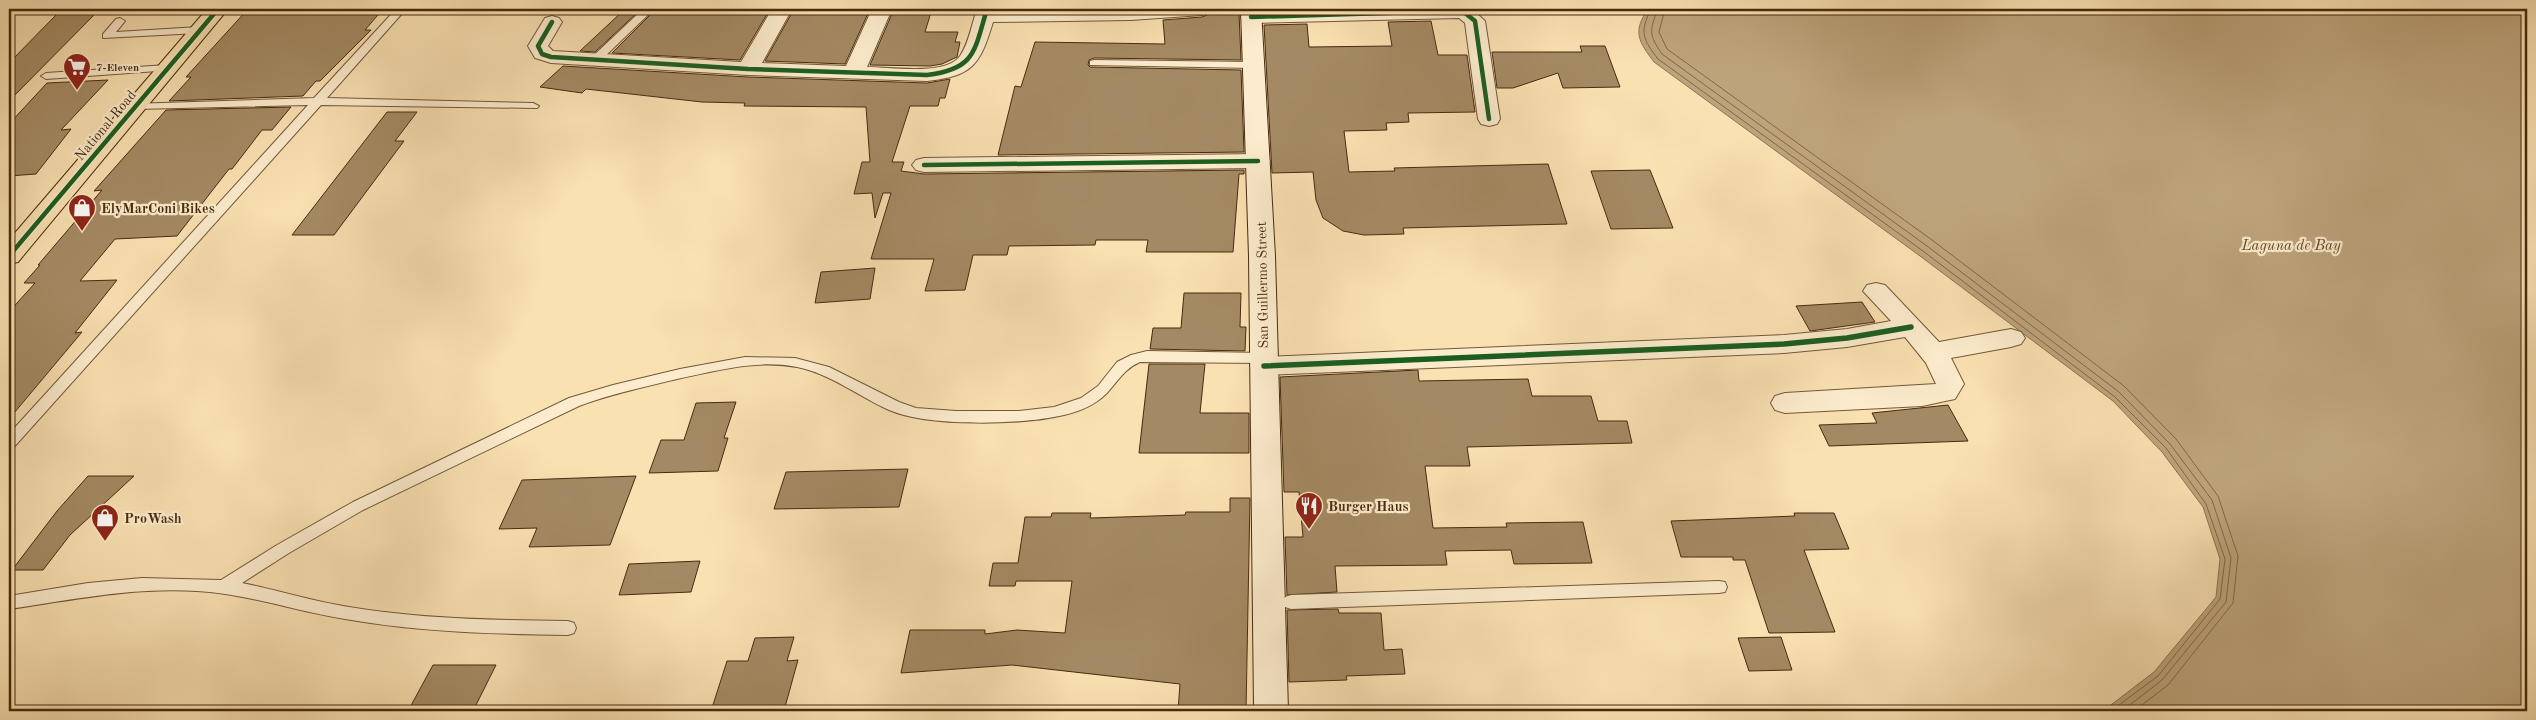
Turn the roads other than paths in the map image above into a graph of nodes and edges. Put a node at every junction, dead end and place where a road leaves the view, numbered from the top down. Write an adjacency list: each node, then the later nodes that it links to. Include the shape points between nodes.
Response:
1 (218, 9): 11 (highway, National Road)
2 (401, 9): 19 (lane)
3 (650, 9): 12 (lane)
4 (782, 9): 16 (street)
5 (882, 9): 17 (street)
6 (1202, 9): 7 (street, via 1131,14)
7 (986, 12): 17 (street, via 969,60 955,71 927,75)
8 (1251, 13): 14 (street, San Guillermo Street); 22 (street, via 1465,13 1475,20)
9 (120, 21): 11 (lane, via 107,36)
10 (552, 22): 12 (street, via 538,46 542,54)
11 (199, 30): 15 (highway, National Road)
12 (595, 60): 16 (street)
13 (1094, 63): 14 (lane)
14 (1253, 65): 23 (street, San Guillermo Street)
15 (166, 68): 18 (lane); 20 (highway, National Road)
16 (748, 69): 17 (street)
17 (853, 74)
18 (46, 76)
19 (318, 101): 20 (lane); 21 (lane); 32 (lane)
20 (135, 106): 25 (highway, National Road)
21 (533, 106)
22 (1489, 120)
23 (1258, 161): 24 (street); 30 (street, San Guillermo Street)
24 (924, 165)
25 (9, 256)
26 (1876, 291): 27 (street)
27 (1911, 327): 29 (street); 30 (street, via 1784,344)
28 (2011, 338): 29 (street)
29 (1932, 352): 31 (street, via 1950,384 1945,392)
30 (1264, 362): 33 (lane, via 1134,358 1124,363 1095,396 1081,404 1055,411 1010,416 908,412 884,402 843,377 809,365 784,361 736,362 661,378 574,402 358,506); 38 (street, San Guillermo Street)
31 (1785, 403)
32 (9, 443)
33 (224, 587): 36 (lane, via 169,584 119,587); 37 (lane, via 359,615 423,623)
34 (1719, 587): 35 (lane)
35 (1291, 602)
36 (9, 603)
37 (568, 628)
38 (1271, 711)

